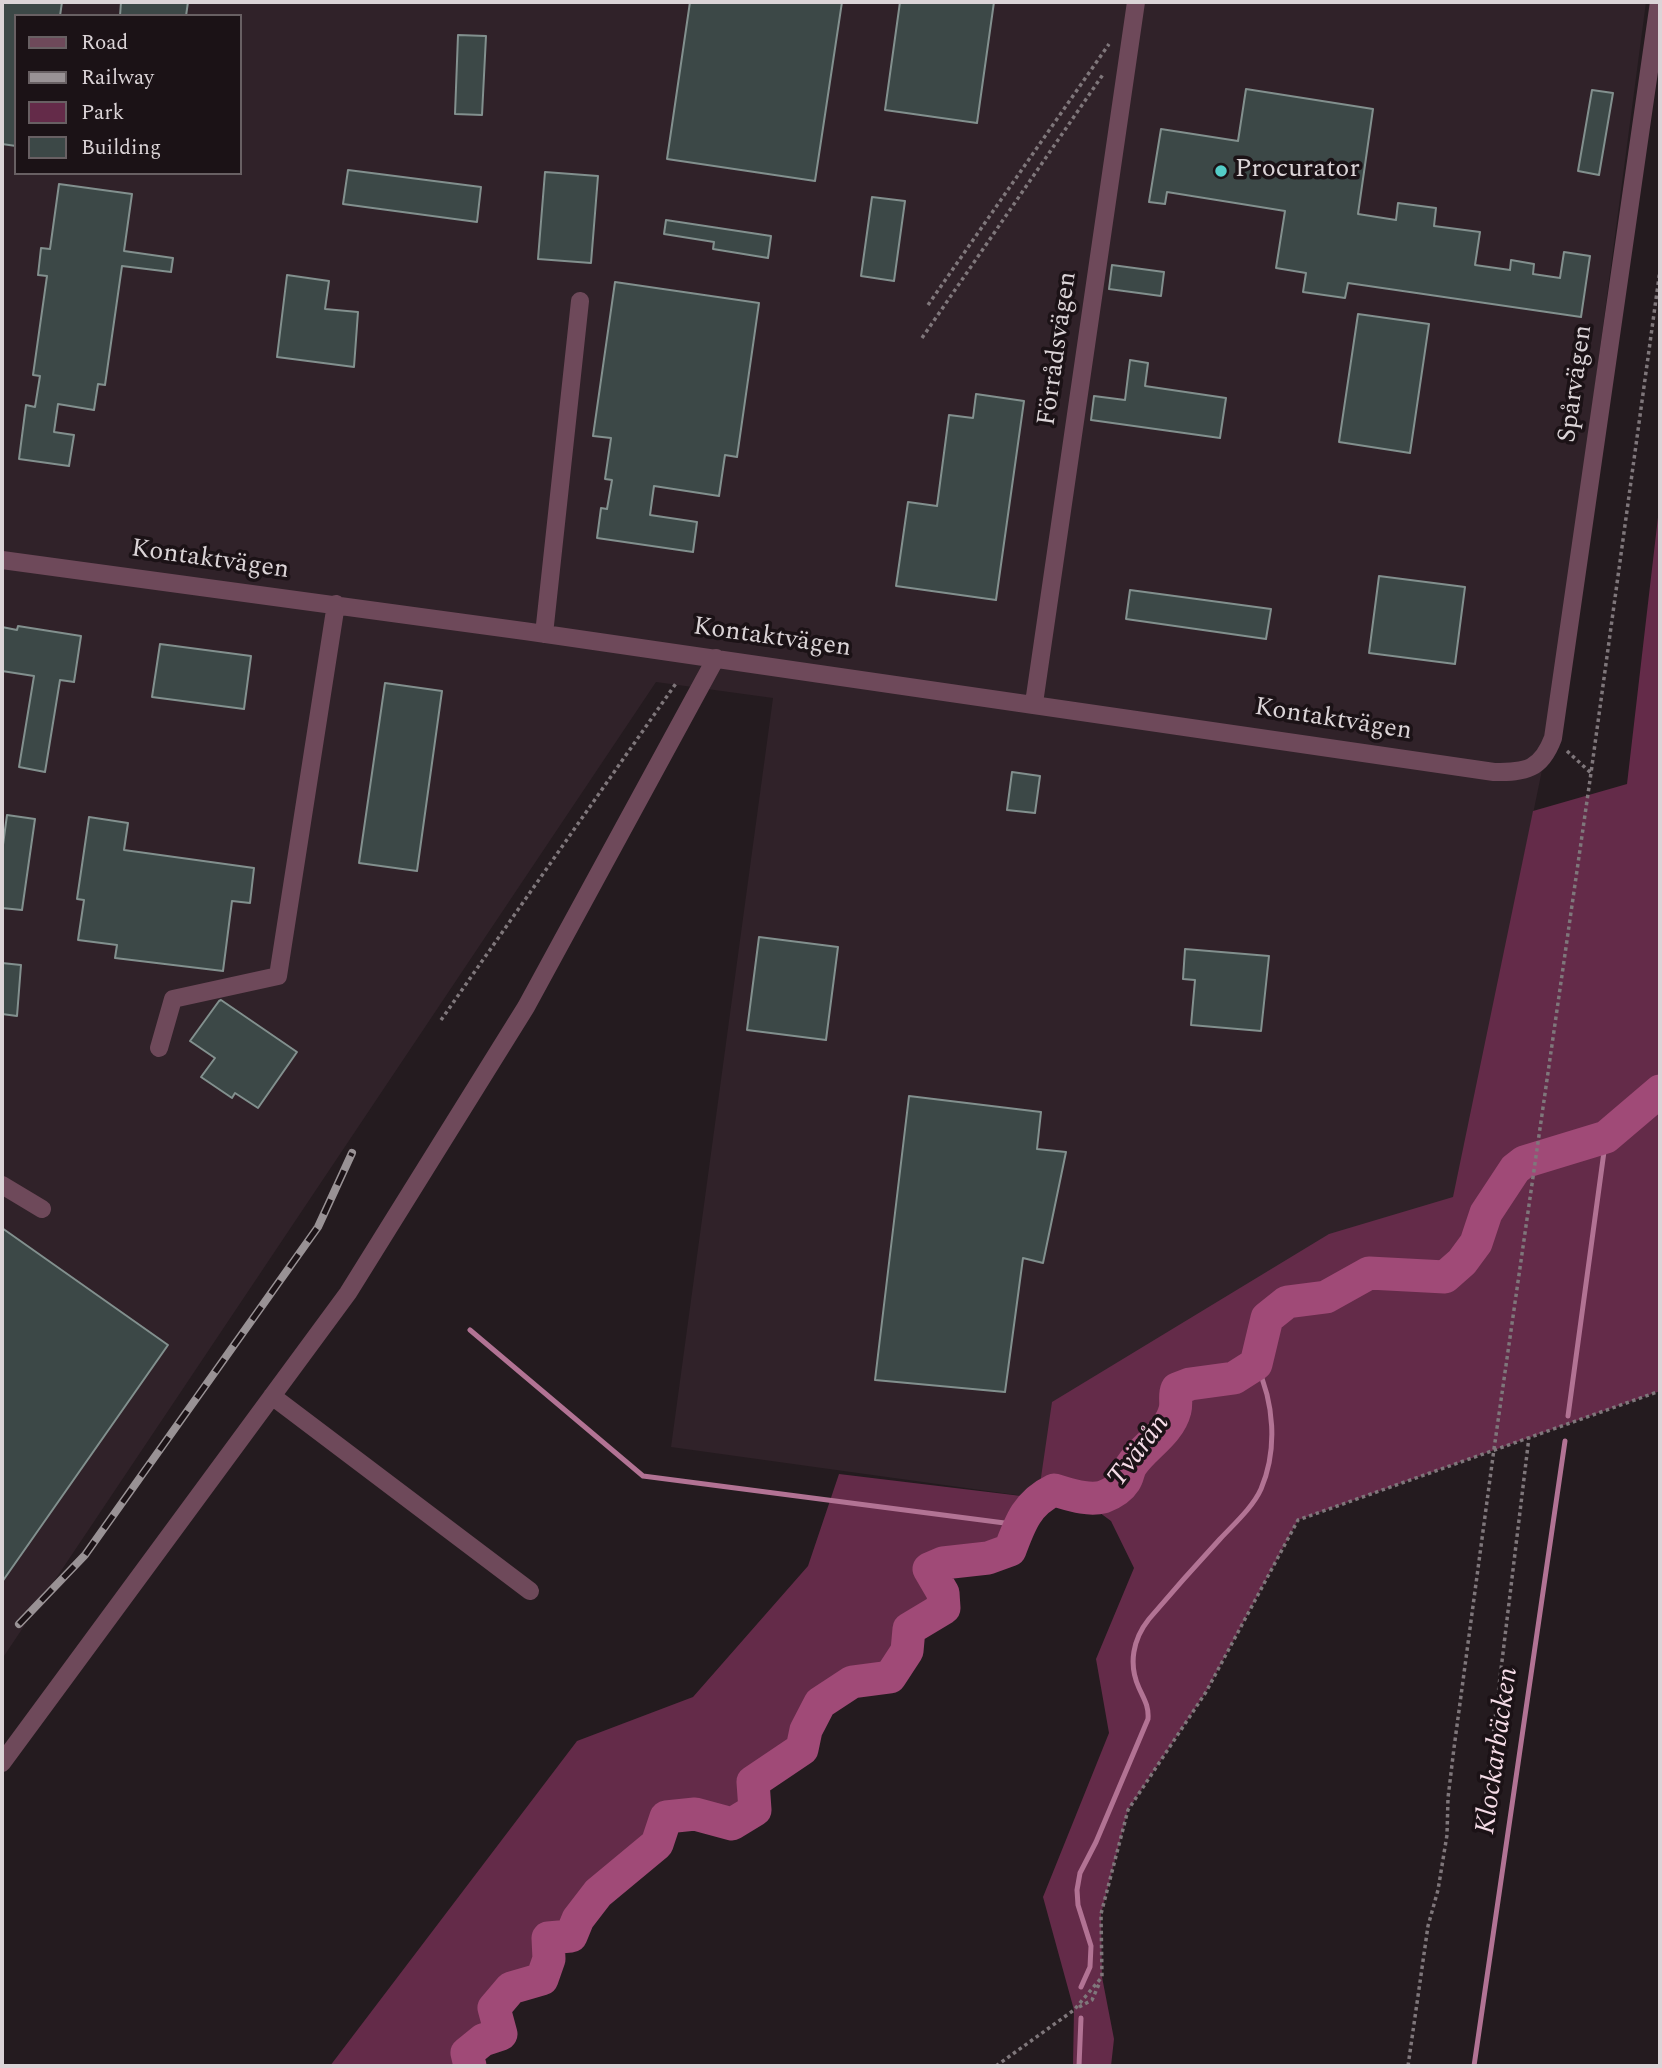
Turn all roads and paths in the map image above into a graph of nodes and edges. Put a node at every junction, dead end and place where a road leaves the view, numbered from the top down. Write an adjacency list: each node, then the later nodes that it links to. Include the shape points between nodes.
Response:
1 (1136, 2): 14 (street, Förrådsvägen)
2 (1659, 2): 15 (street, Spårvägen)
3 (1109, 44): 7 (path)
4 (1104, 73): 8 (path)
5 (1660, 270): 17 (path)
6 (580, 301): 11 (street)
7 (928, 305)
8 (922, 338)
9 (2, 560): 10 (street, Kontaktvägen)
10 (336, 604): 11 (street, Kontaktvägen); 19 (street, via 278,976 173,999)
11 (544, 634): 12 (street, Kontaktvägen)
12 (716, 658): 14 (street, Kontaktvägen); 23 (street, via 526,1007 348,1293)
13 (677, 682): 18 (path)
14 (1034, 703): 16 (street, Kontaktvägen, via 1494,772)
15 (1553, 738): 16 (street, Spårvägen, via 1546,755); 17 (path)
16 (1533, 767)
17 (1591, 774): 25 (path)
18 (441, 1020)
19 (159, 1048)
20 (2, 1185): 21 (street)
21 (42, 1209)
22 (1660, 1391): 24 (path)
23 (272, 1396): 26 (street); 27 (street)
24 (1530, 1437): 25 (path); 28 (path)
25 (1494, 1449): 29 (path, via 1298,1520 1206,1692 1128,1810 1101,1914 1102,1977 1074,2010); 30 (path, via 1451,1773 1447,1835 1428,1926)
26 (530, 1591)
27 (2, 1763)
28 (1486, 1794)
29 (996, 2066)
30 (1408, 2066)

